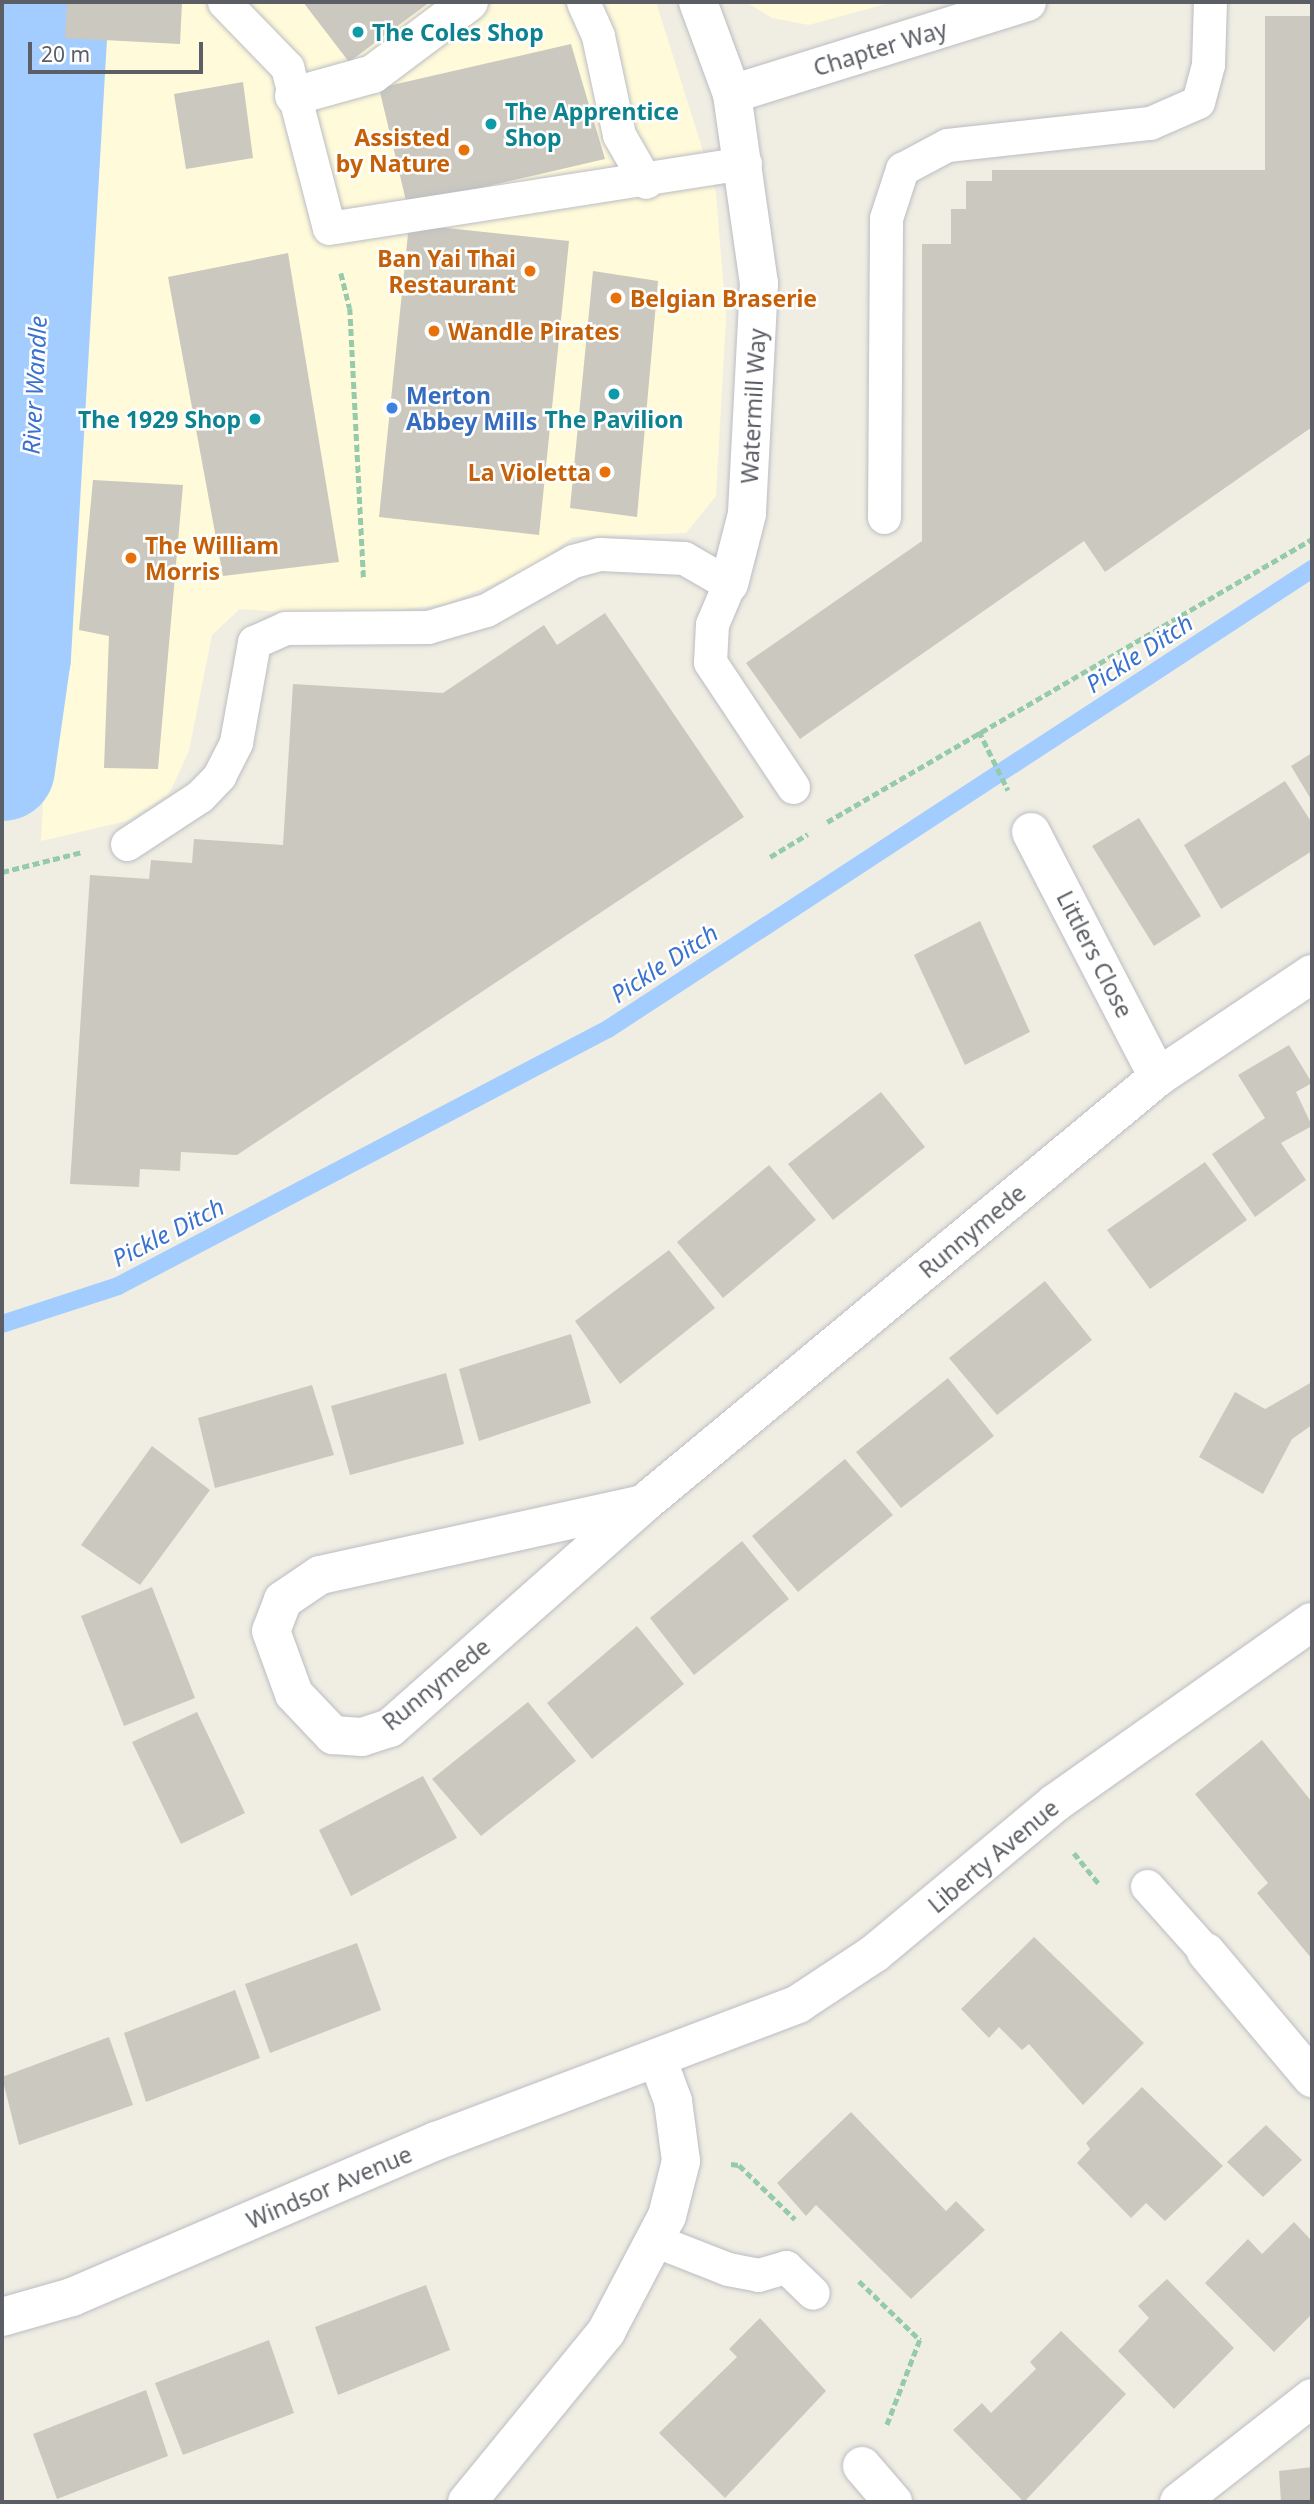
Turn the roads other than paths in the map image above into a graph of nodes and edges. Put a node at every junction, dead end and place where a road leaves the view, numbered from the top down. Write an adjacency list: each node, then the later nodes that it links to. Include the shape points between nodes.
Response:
1 (224, 2): 8 (lane, via 287,67)
2 (469, 2): 8 (street, via 373,74)
3 (583, 2): 10 (lane, via 598,36 619,135)
4 (698, 2): 7 (street, Watermill Way)
5 (1027, 2): 7 (street, Chapter Way)
6 (1210, 2): 11 (lane, via 1208,64 1198,102 1150,123 947,145 902,169 886,218)
7 (732, 94): 9 (street, Watermill Way)
8 (294, 96): 10 (lane, via 329,228)
9 (745, 163): 10 (lane); 12 (street, Watermill Way, via 760,283 747,514)
10 (646, 182)
11 (884, 517)
12 (729, 583): 13 (lane, Watermill Way, via 712,624 710,662); 15 (lane, via 684,558 600,554 573,561 486,610 428,627 285,628 254,642 236,742 219,776 200,796)
13 (793, 787)
14 (1022, 816): 17 (street, Littlers Close)
15 (127, 844)
16 (1312, 974): 17 (street, Runnymede)
17 (1158, 1077): 18 (street, Runnymede)
18 (643, 1504): 18 (street, Runnymede, via 390,1728 362,1737 333,1735 294,1694 271,1631 284,1600 320,1575)
19 (1312, 1622): 22 (street, Liberty Avenue, via 1055,1803 947,1896 824,1989 776,2015)
20 (1147, 1886): 21 (lane)
21 (1206, 1952): 23 (street)
22 (657, 2058): 24 (street, via 673,2101 681,2161 677,2191); 26 (street, Windsor Avenue, via 436,2141 72,2297)
23 (1311, 2072)
24 (654, 2240): 25 (lane, via 728,2269 758,2275 786,2267); 29 (street, via 606,2332)
25 (813, 2293)
26 (2, 2317)
27 (1312, 2398): 31 (street)
28 (862, 2466): 30 (street)
29 (467, 2502)
30 (893, 2502)
31 (1179, 2502)

